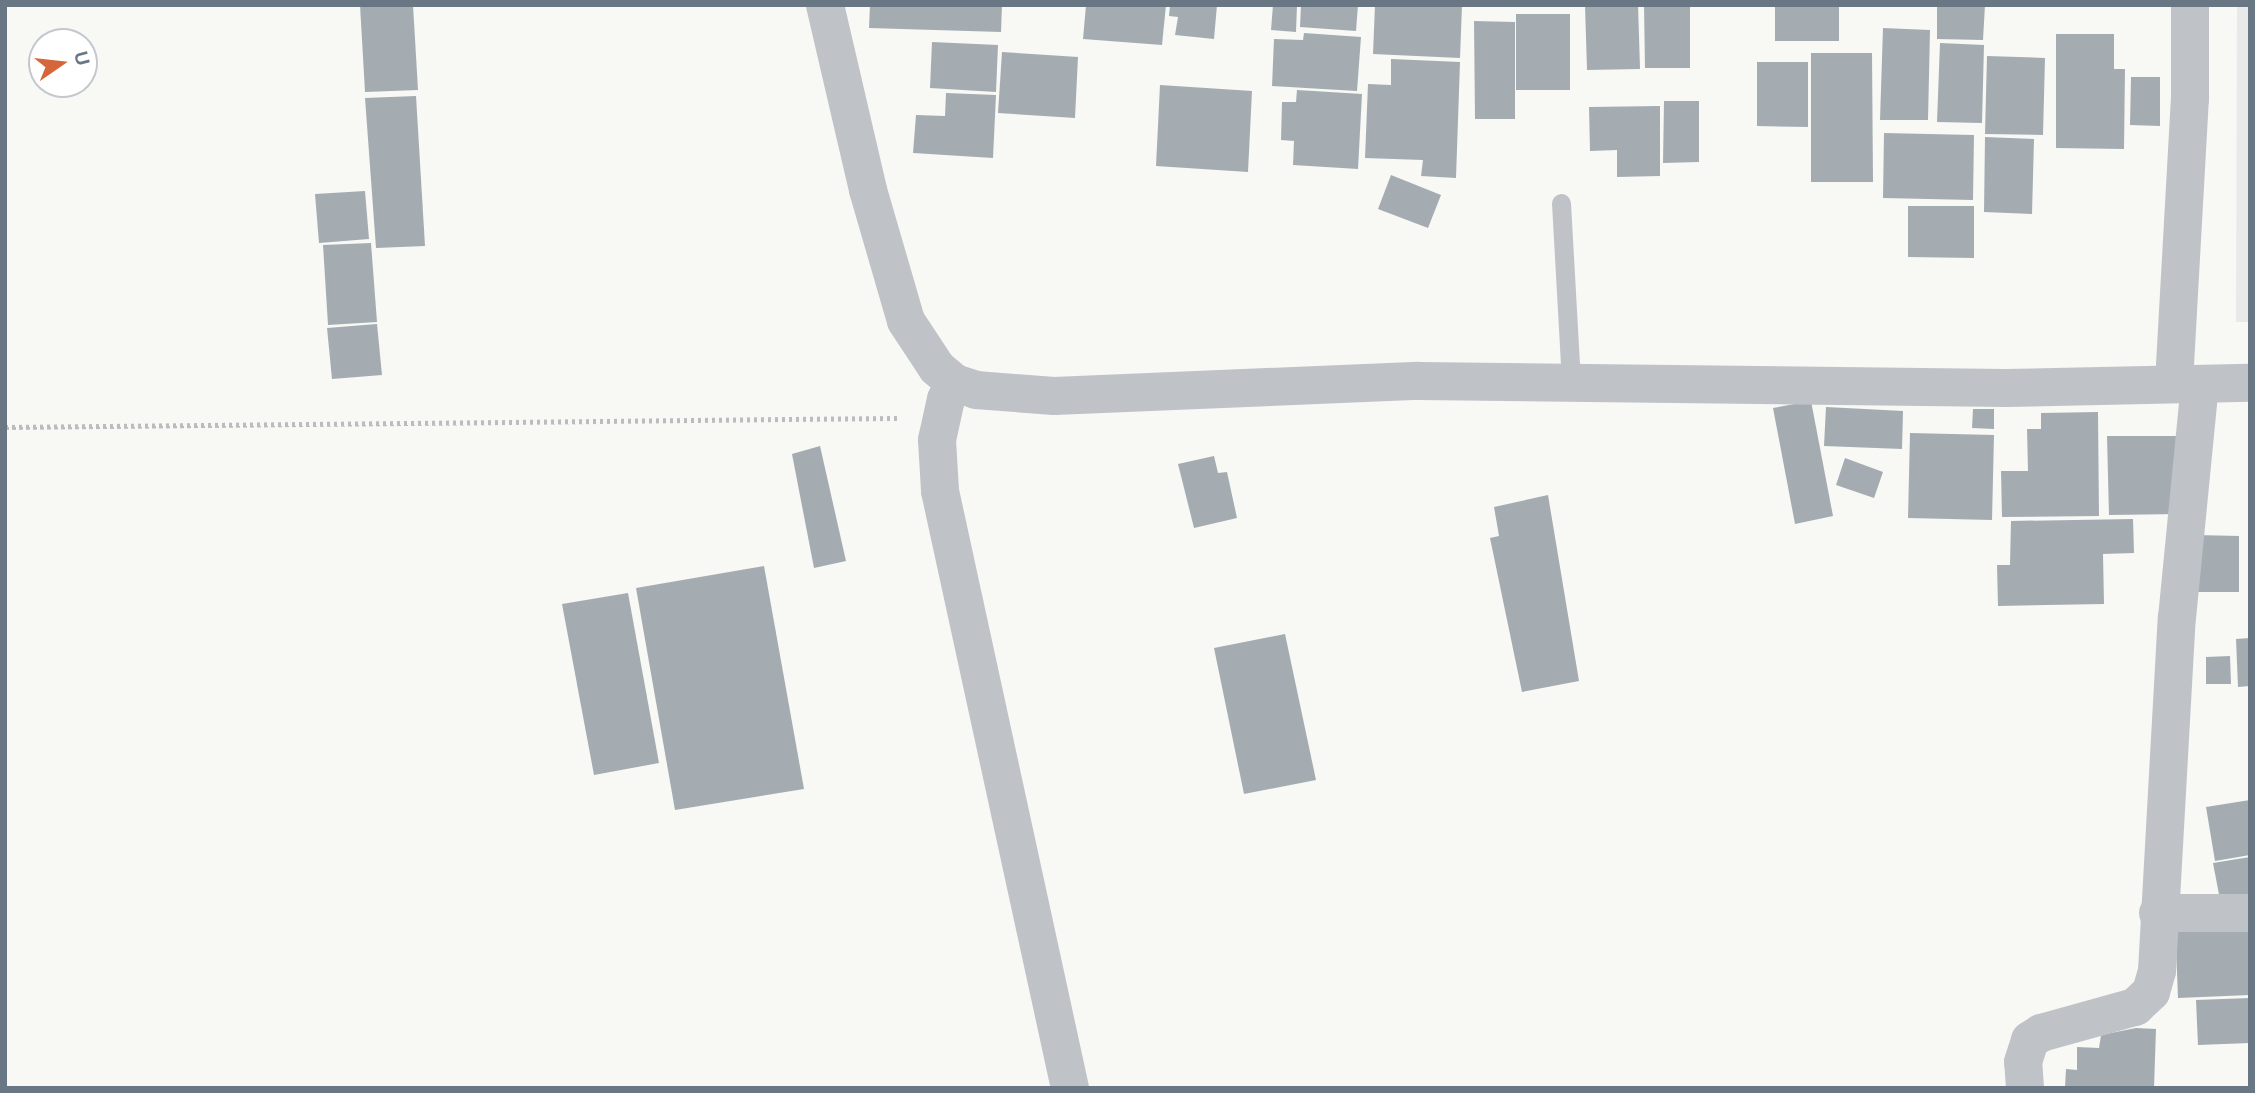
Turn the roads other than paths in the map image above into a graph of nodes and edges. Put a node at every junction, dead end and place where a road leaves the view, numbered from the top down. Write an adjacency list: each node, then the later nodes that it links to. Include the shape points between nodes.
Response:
1 (825, 5): 4 (street, via 895,290 921,347)
2 (2190, 5): 6 (street)
3 (1561, 203): 5 (lane)
4 (955, 383): 5 (street, via 996,394 1054,396 1419,380); 10 (street, via 941,418 940,491)
5 (1571, 383): 6 (street, via 2005,388)
6 (2187, 383): 7 (street); 8 (street)
7 (2250, 383)
8 (2158, 913): 9 (street); 11 (street, via 2157,971 2151,992 2136,1007 2030,1040 2023,1062)
9 (2250, 913)
10 (1070, 1088)
11 (2025, 1088)

